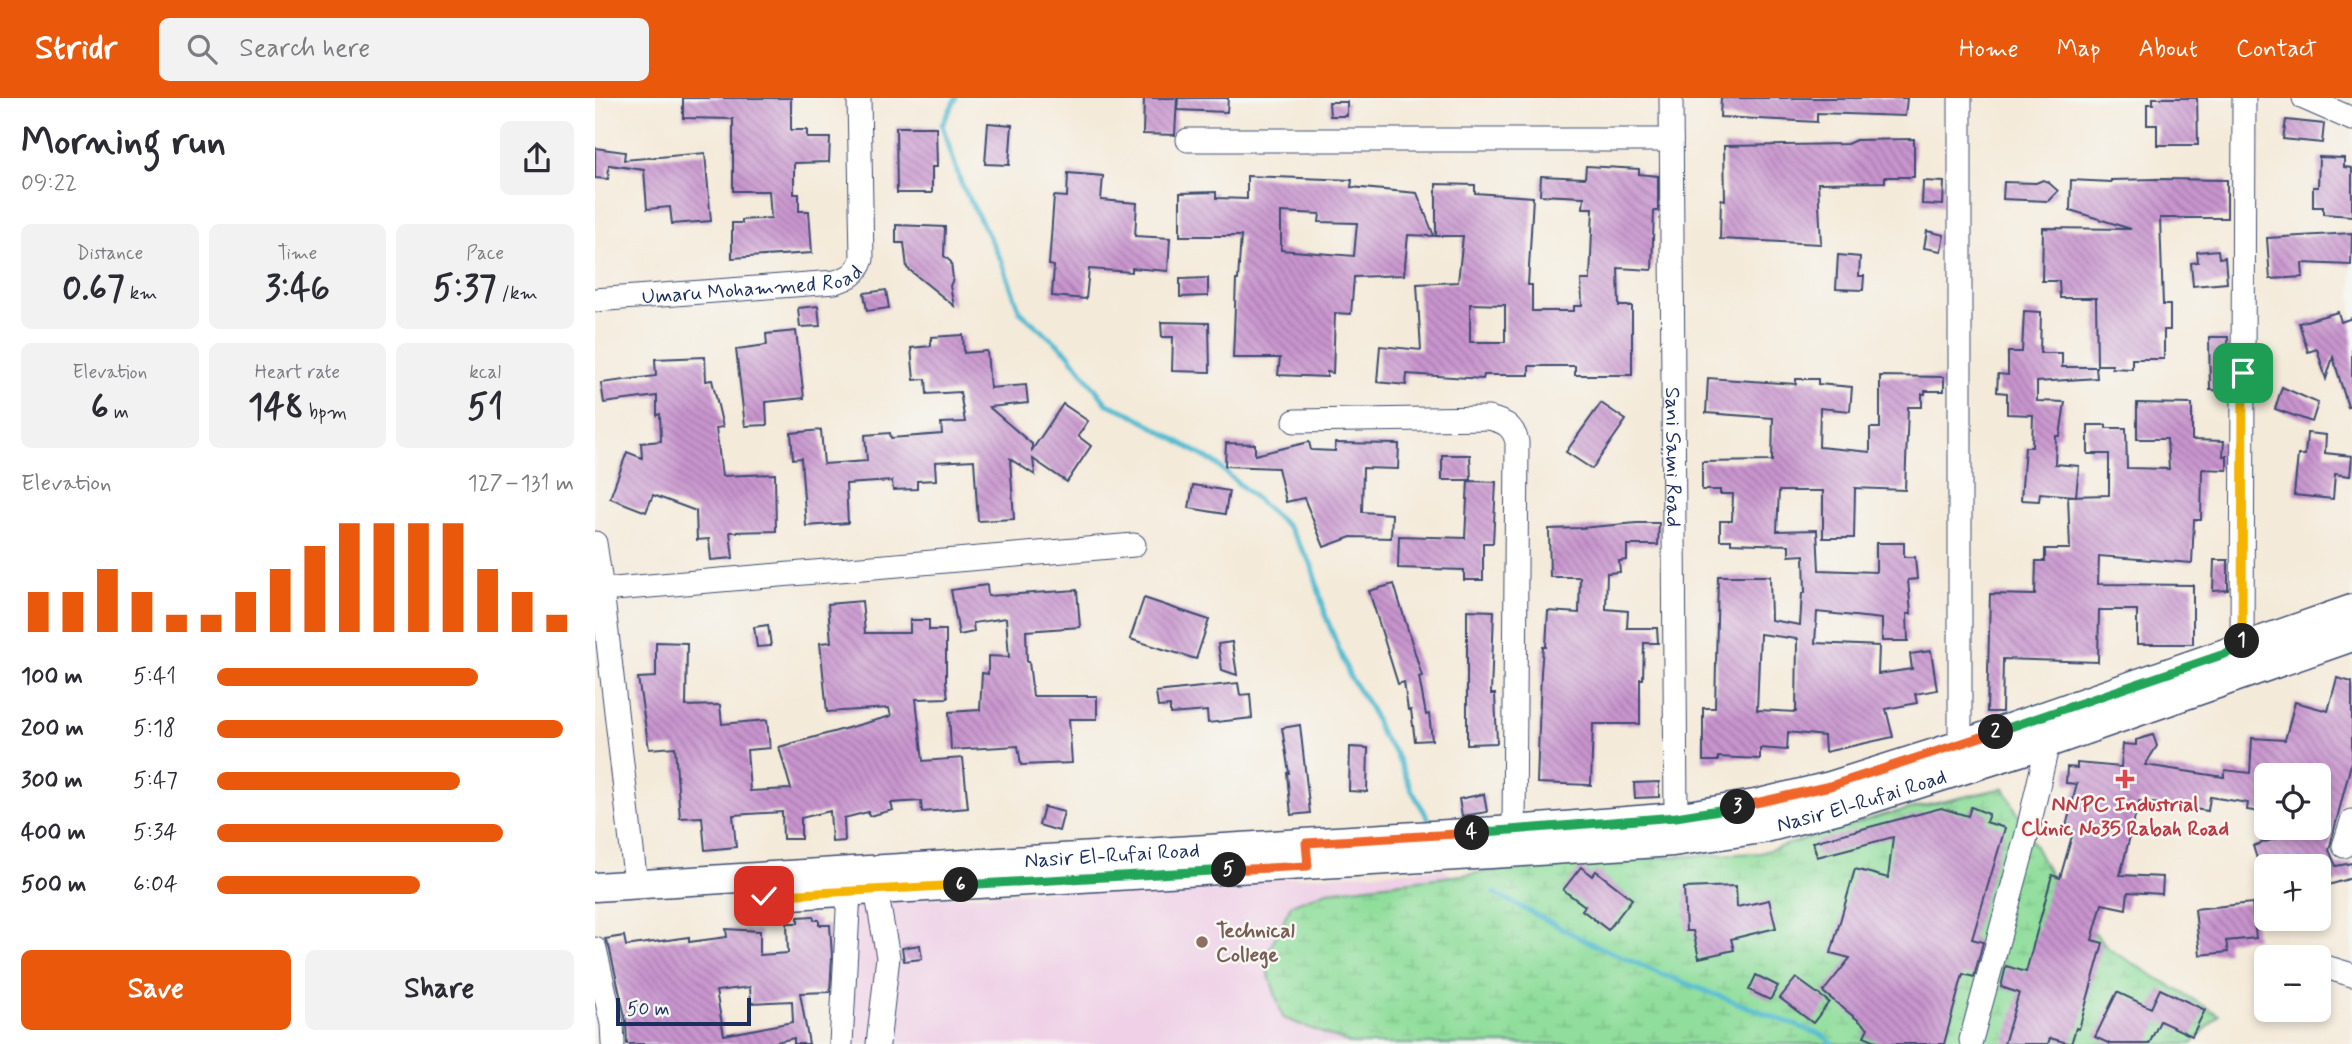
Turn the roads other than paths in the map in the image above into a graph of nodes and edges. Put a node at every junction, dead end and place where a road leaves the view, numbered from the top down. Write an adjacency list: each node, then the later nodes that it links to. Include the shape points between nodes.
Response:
1 (859, 98): 9 (street, Umaru Mohammed Road, via 862,259 859,269 848,278)
2 (1671, 98): 8 (street, Sani Sami Road)
3 (1961, 98): 18 (street)
4 (2243, 98): 16 (street)
5 (2304, 98): 6 (street)
6 (2352, 119)
7 (1188, 140): 8 (street)
8 (1671, 140): 19 (street, Sani Sami Road)
9 (595, 300)
10 (1295, 421): 21 (street, via 1489,418 1513,429 1517,442)
11 (595, 543): 13 (street)
12 (1134, 545): 13 (street)
13 (602, 590): 24 (street)
14 (2352, 609): 16 (main road, Nasir El-Rufai Road)
15 (2352, 638): 17 (main road, Nasir El-Rufai Road)
16 (2242, 648): 18 (main road, Nasir El-Rufai Road)
17 (2048, 743): 23 (main road, Nasir El-Rufai Road, via 1762,829 1673,842); 31 (street)
18 (1959, 745): 19 (main road, Nasir El-Rufai Road, via 1830,786)
19 (1676, 817): 21 (main road, Nasir El-Rufai Road)
20 (2352, 821): 22 (street)
21 (1514, 830): 23 (main road, Nasir El-Rufai Road)
22 (2344, 846)
23 (1307, 854): 24 (main road, Nasir El-Rufai Road); 26 (main road, Nasir El-Rufai Road)
24 (636, 885): 25 (main road, Nasir El-Rufai Road)
25 (595, 887)
26 (862, 891): 27 (main road, Nasir El-Rufai Road); 33 (street); 34 (street, via 888,957)
27 (595, 905)
28 (595, 949): 32 (street)
29 (2331, 969): 30 (street)
30 (2352, 975)
31 (1971, 1040)
32 (613, 1044)
33 (841, 1044)
34 (878, 1044)

